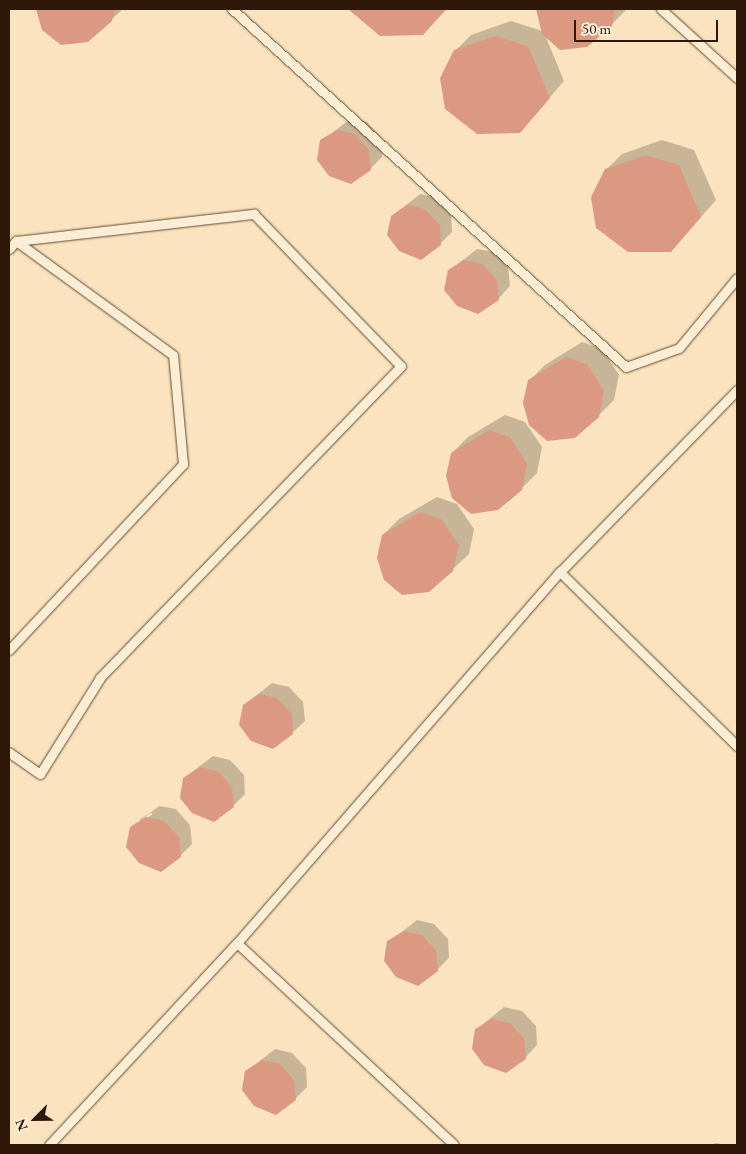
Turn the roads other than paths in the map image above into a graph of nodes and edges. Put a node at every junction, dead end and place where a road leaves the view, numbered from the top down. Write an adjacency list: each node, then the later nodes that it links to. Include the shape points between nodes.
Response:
1 (232, 9): 6 (lane, via 626,367 679,348)
2 (661, 9): 3 (lane)
3 (737, 78)
4 (16, 241): 5 (lane); 9 (lane, via 173,355 182,464); 11 (lane, via 254,214 401,366 100,678 40,774)
5 (9, 248)
6 (737, 278)
7 (737, 390): 8 (lane)
8 (560, 572): 10 (lane); 12 (lane)
9 (9, 650)
10 (737, 746)
11 (9, 752)
12 (237, 943): 13 (lane); 14 (lane)
13 (49, 1145)
14 (454, 1145)

